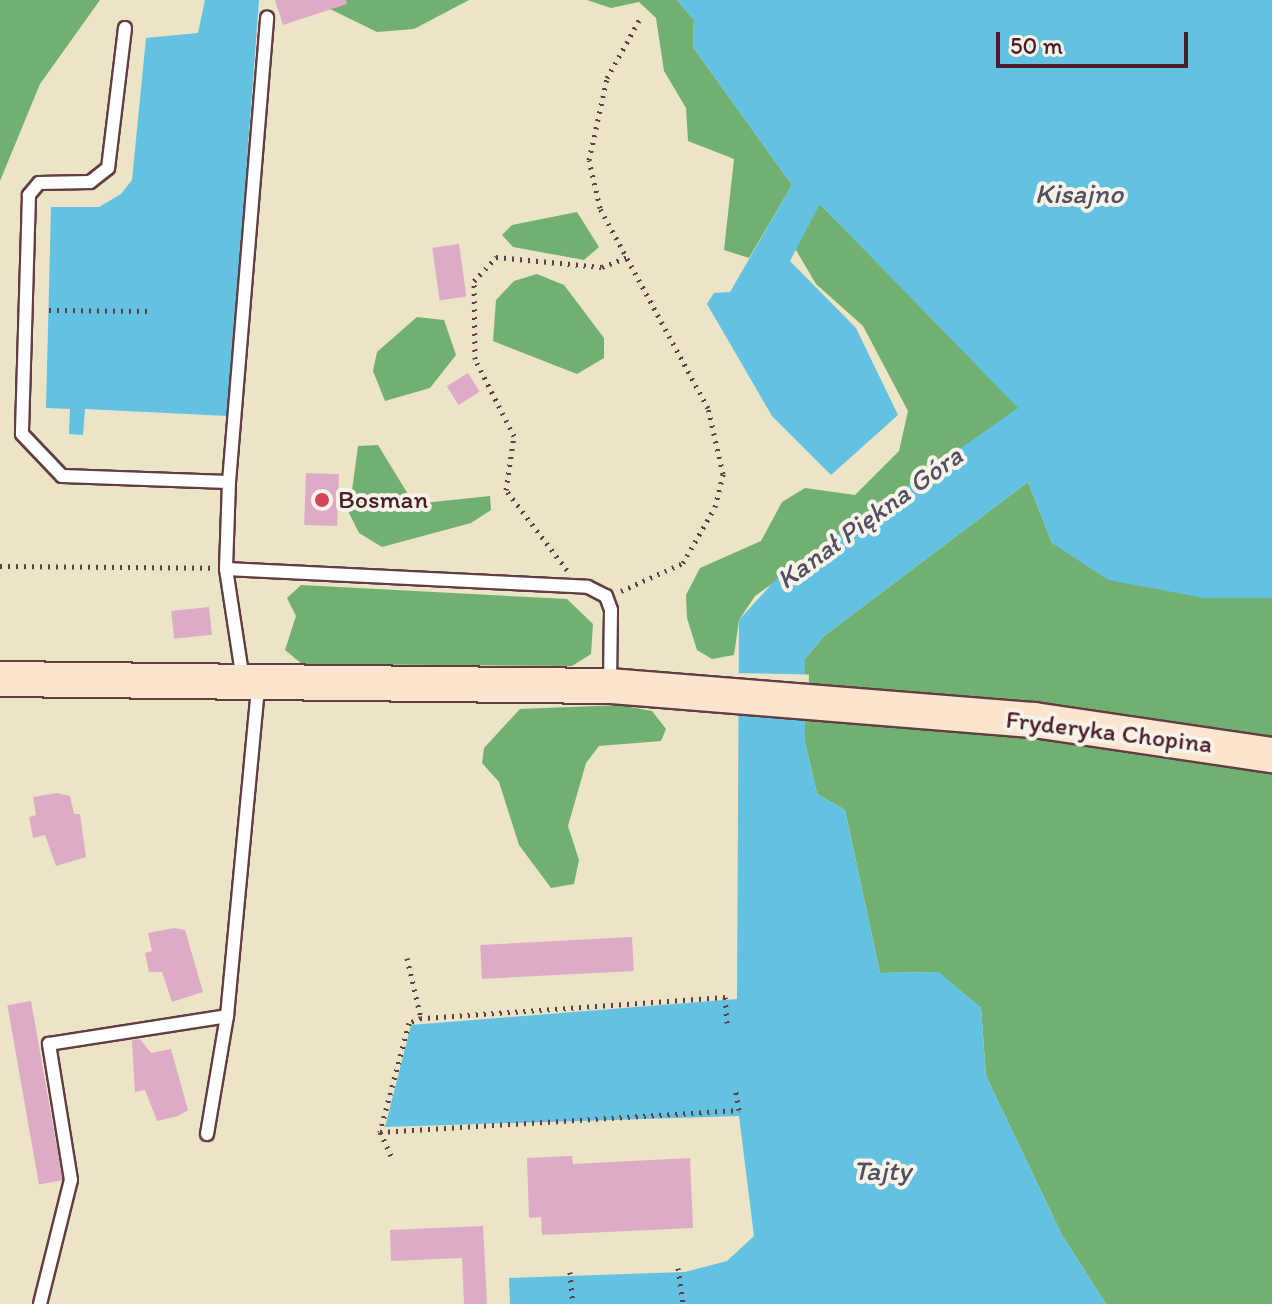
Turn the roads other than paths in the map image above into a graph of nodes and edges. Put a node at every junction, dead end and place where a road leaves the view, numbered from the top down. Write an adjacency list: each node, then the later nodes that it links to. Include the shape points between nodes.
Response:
1 (267, 18): 3 (lane)
2 (125, 28): 3 (lane, via 108,168 90,182 39,183 29,195 22,434 62,476)
3 (229, 482): 4 (lane)
4 (226, 569): 6 (lane); 7 (lane, via 570,586 606,596)
5 (0, 679): 6 (main road, Fryderyka Chopina)
6 (251, 680): 7 (main road, Fryderyka Chopina); 9 (lane)
7 (610, 686): 8 (main road, Fryderyka Chopina, via 945,713)
8 (1272, 755)
9 (227, 1016): 10 (lane); 11 (lane, via 49,1044 71,1180)
10 (207, 1134)
11 (40, 1304)

